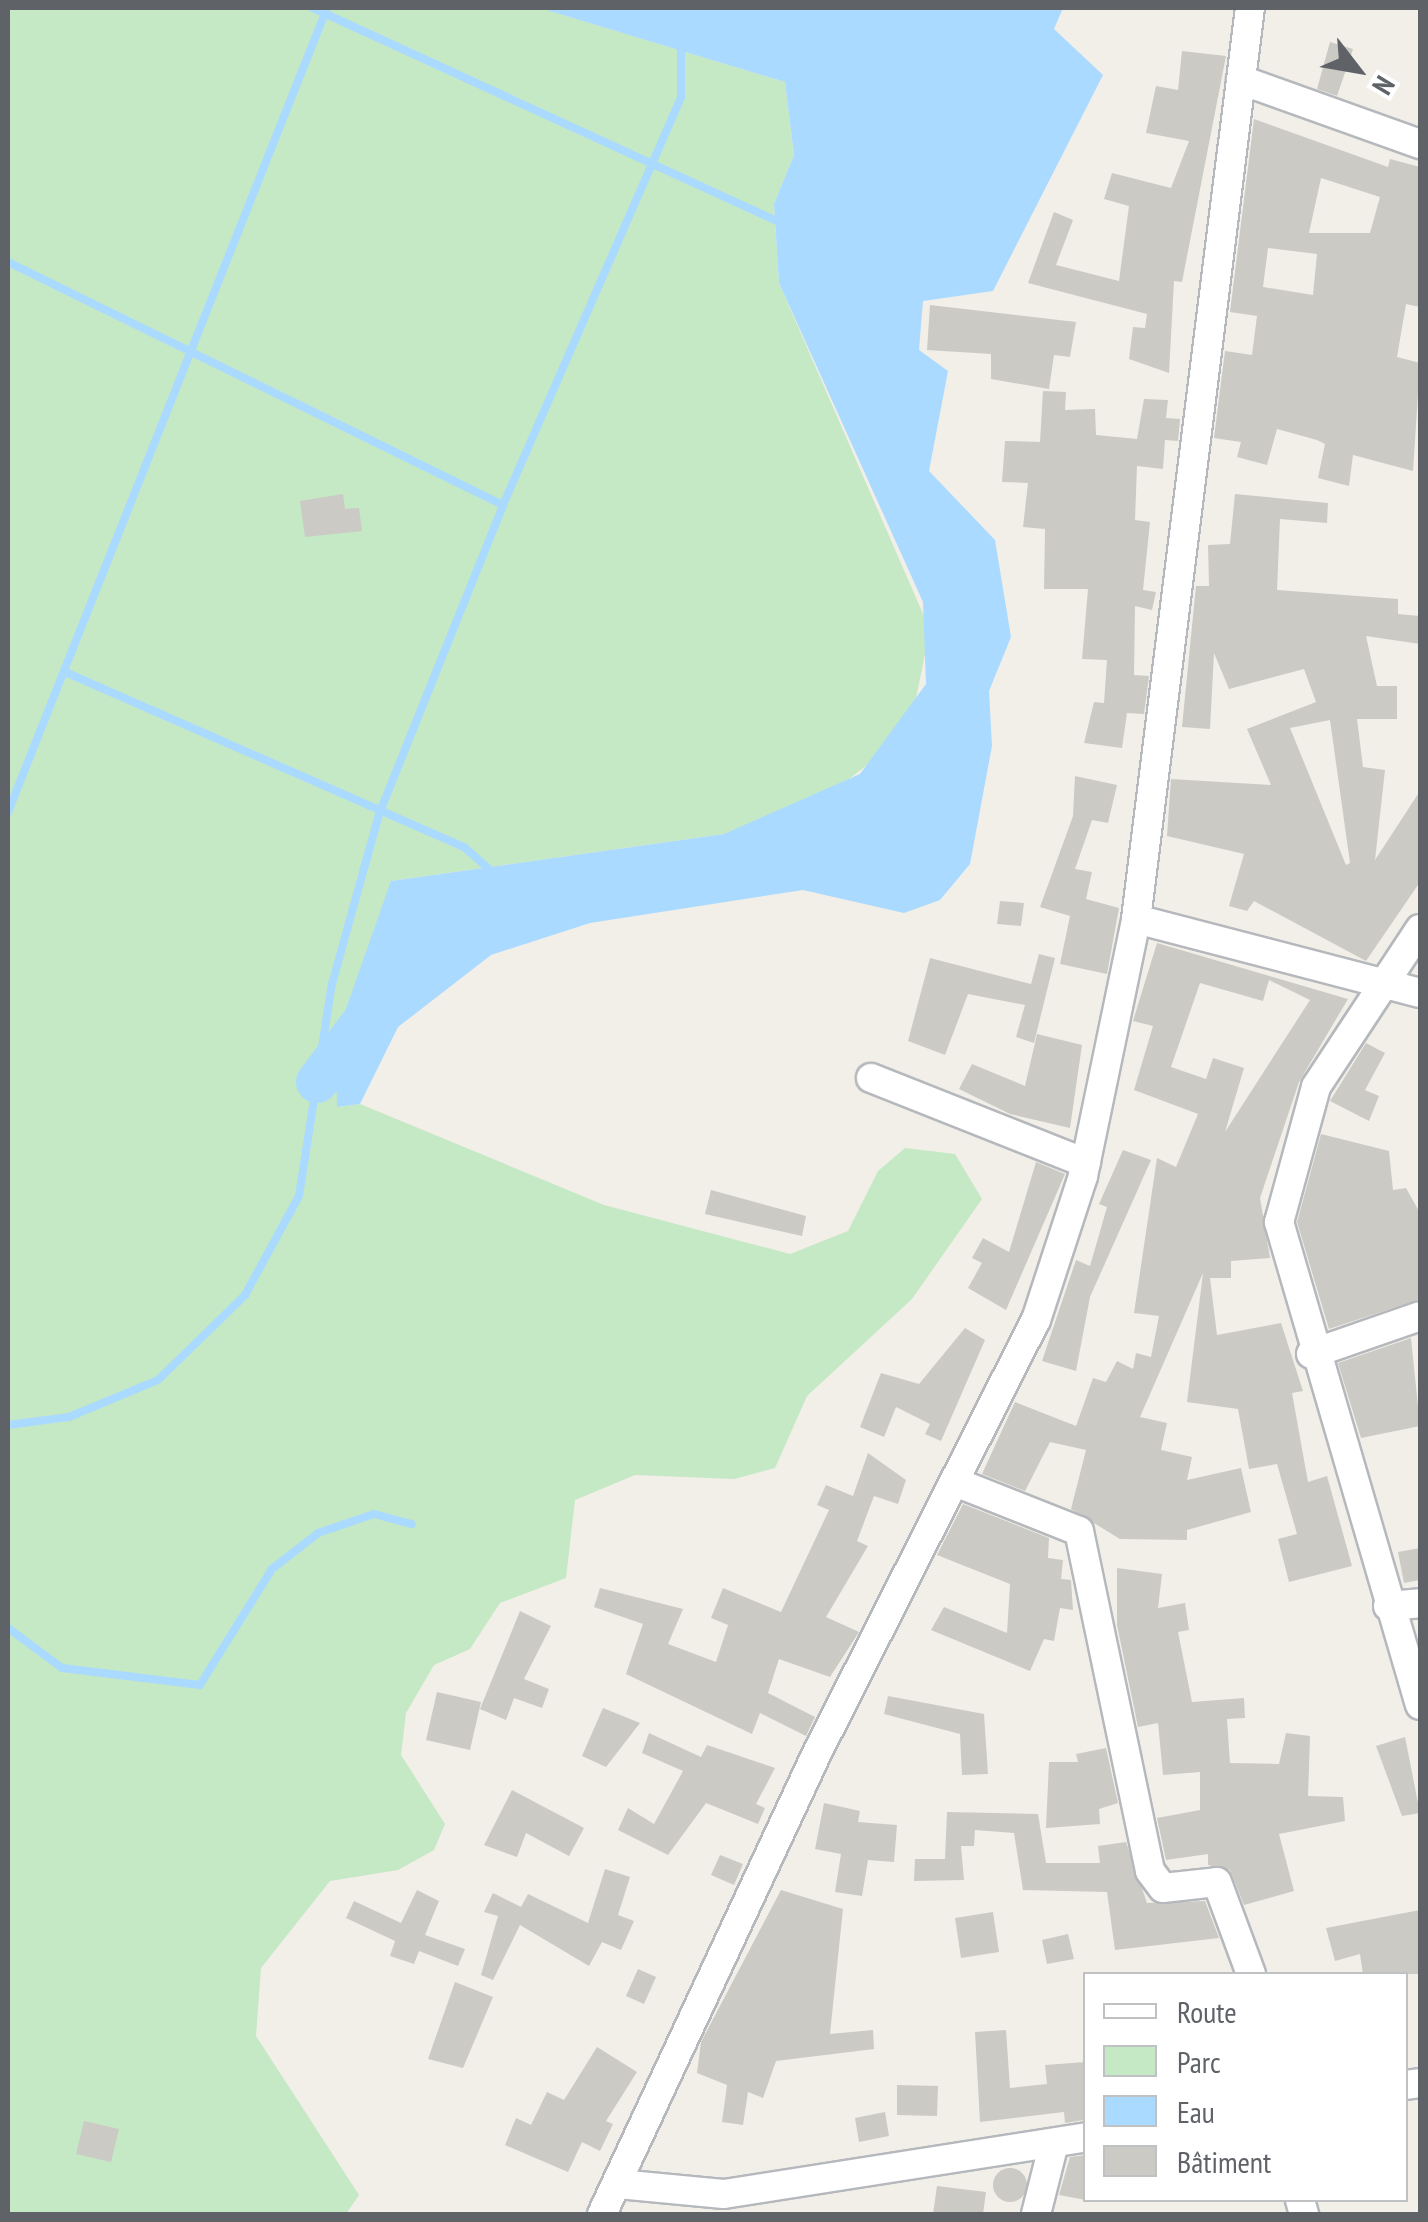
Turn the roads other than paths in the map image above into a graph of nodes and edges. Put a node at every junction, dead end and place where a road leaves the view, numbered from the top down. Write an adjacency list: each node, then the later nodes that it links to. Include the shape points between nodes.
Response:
1 (1250, 8): 2 (street)
2 (1241, 80): 3 (street); 4 (street)
3 (1420, 144)
4 (1136, 919): 6 (street); 9 (street)
5 (1420, 929): 6 (street)
6 (1383, 985): 7 (street); 11 (street, via 1316,1087 1292,1155 1279,1222)
7 (1420, 993)
8 (871, 1078): 9 (street)
9 (1086, 1162): 12 (street, via 1036,1320)
10 (1420, 1316): 11 (street)
11 (1311, 1354): 14 (street)
12 (955, 1482): 16 (street, via 1079,1531 1150,1871 1163,1888 1217,1882); 19 (street)
13 (1420, 1602): 14 (street)
14 (1388, 1606): 15 (street)
15 (1420, 1705)
16 (1250, 1972)
17 (1083, 2138): 18 (street)
18 (1054, 2143): 19 (street, via 724,2194); 21 (street)
19 (618, 2184): 20 (street)
20 (602, 2214)
21 (1036, 2214)

